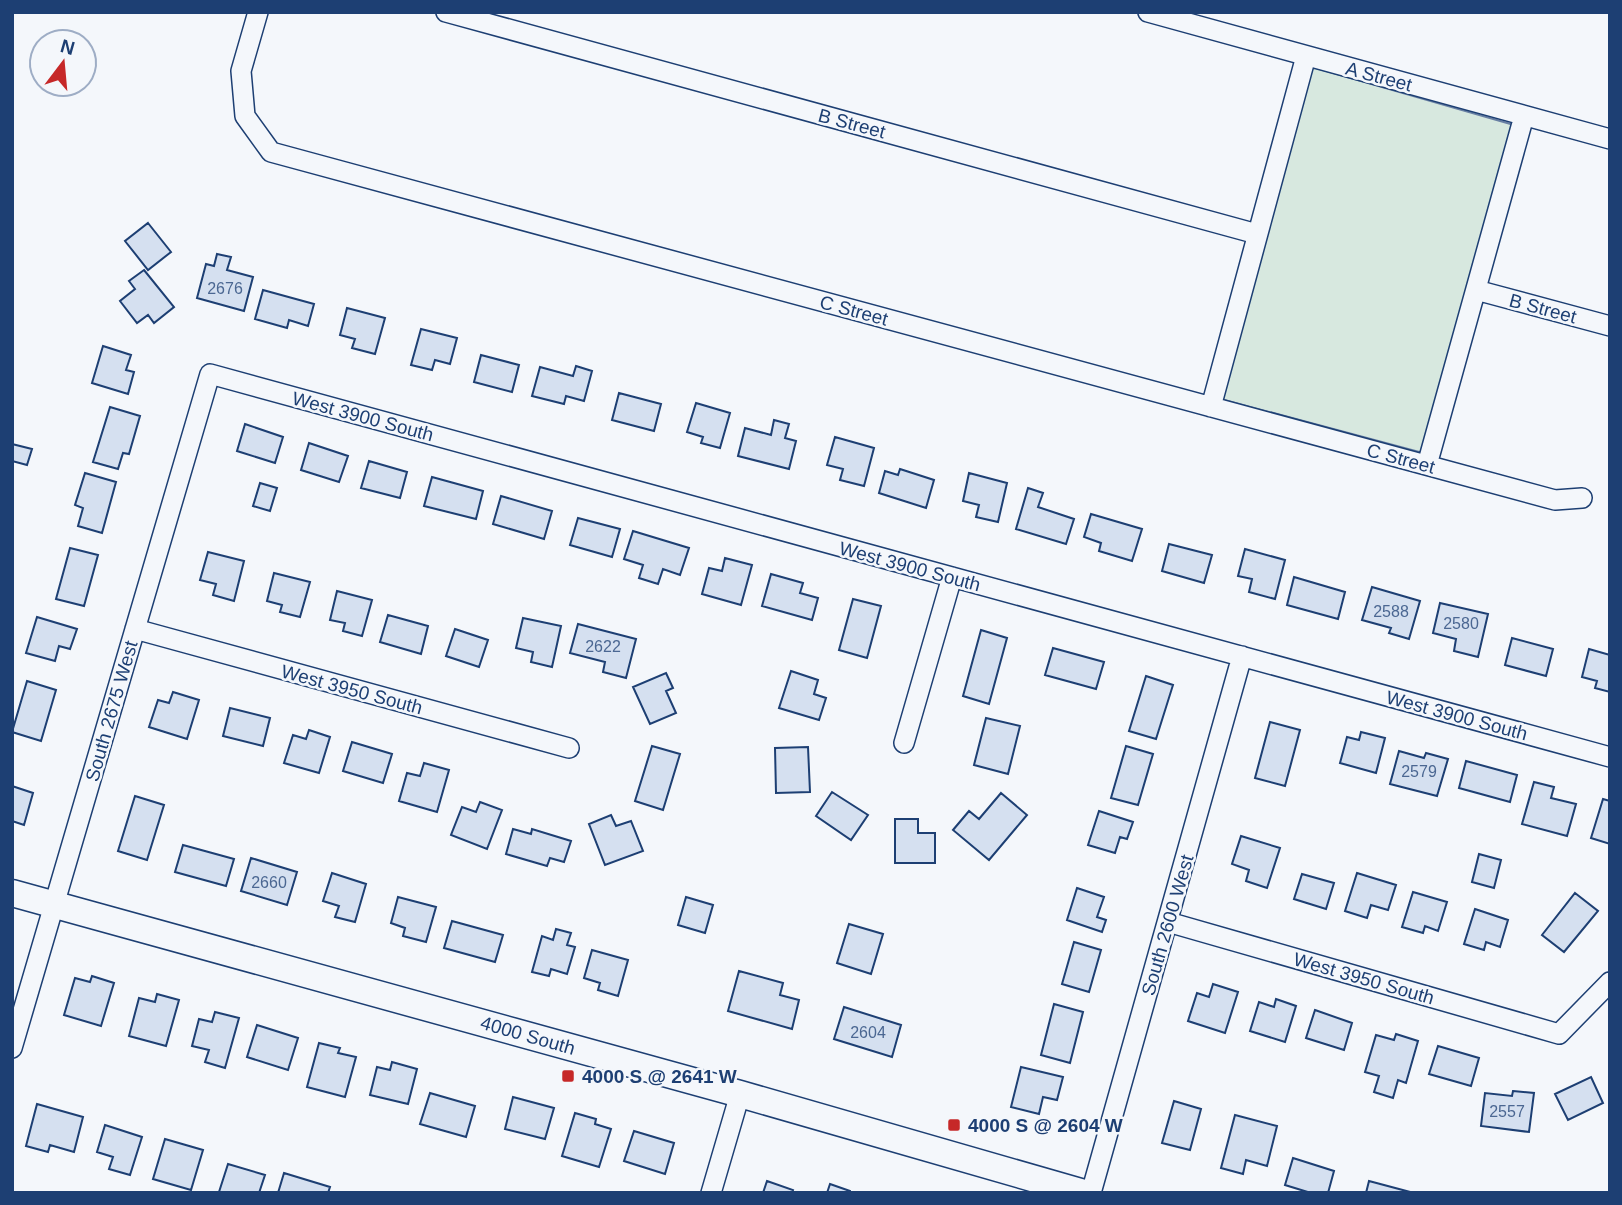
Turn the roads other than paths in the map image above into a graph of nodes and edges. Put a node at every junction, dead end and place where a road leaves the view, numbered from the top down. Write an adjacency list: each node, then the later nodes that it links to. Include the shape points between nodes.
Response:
1 (258, 12): 11 (street, C Street, via 242,82 246,116 271,152)
2 (446, 12): 7 (street, B Street)
3 (1148, 12): 4 (street, A Street)
4 (1306, 56): 5 (street, A Street); 7 (street)
5 (1524, 116): 6 (street, A Street); 8 (street)
6 (1610, 139)
7 (1257, 234): 11 (street)
8 (1476, 290): 9 (street, B Street); 12 (street)
9 (1610, 326)
10 (210, 374): 14 (street, West 3900 South); 15 (street, South 2675 West)
11 (1211, 407): 12 (street, C Street)
12 (1427, 465): 13 (street, C Street, via 1555,500)
13 (1582, 498)
14 (952, 577): 16 (street, West 3900 South); 17 (street)
15 (135, 629): 18 (street, West 3950 South); 21 (street, South 2675 West)
16 (1242, 656): 19 (street, West 3900 South); 22 (street, South 2600 West)
17 (904, 743)
18 (569, 748)
19 (1610, 757)
20 (12, 892): 21 (street, 4000 South)
21 (54, 903): 24 (street, South 2675 West); 25 (street, 4000 South)
22 (1168, 922): 23 (street, West 3950 South, via 1559,1034); 28 (street, South 2600 West)
23 (1610, 982)
24 (12, 1048)
25 (740, 1094): 26 (street); 27 (street, 4000 South)
26 (711, 1193)
27 (1084, 1193)
28 (1091, 1193)

